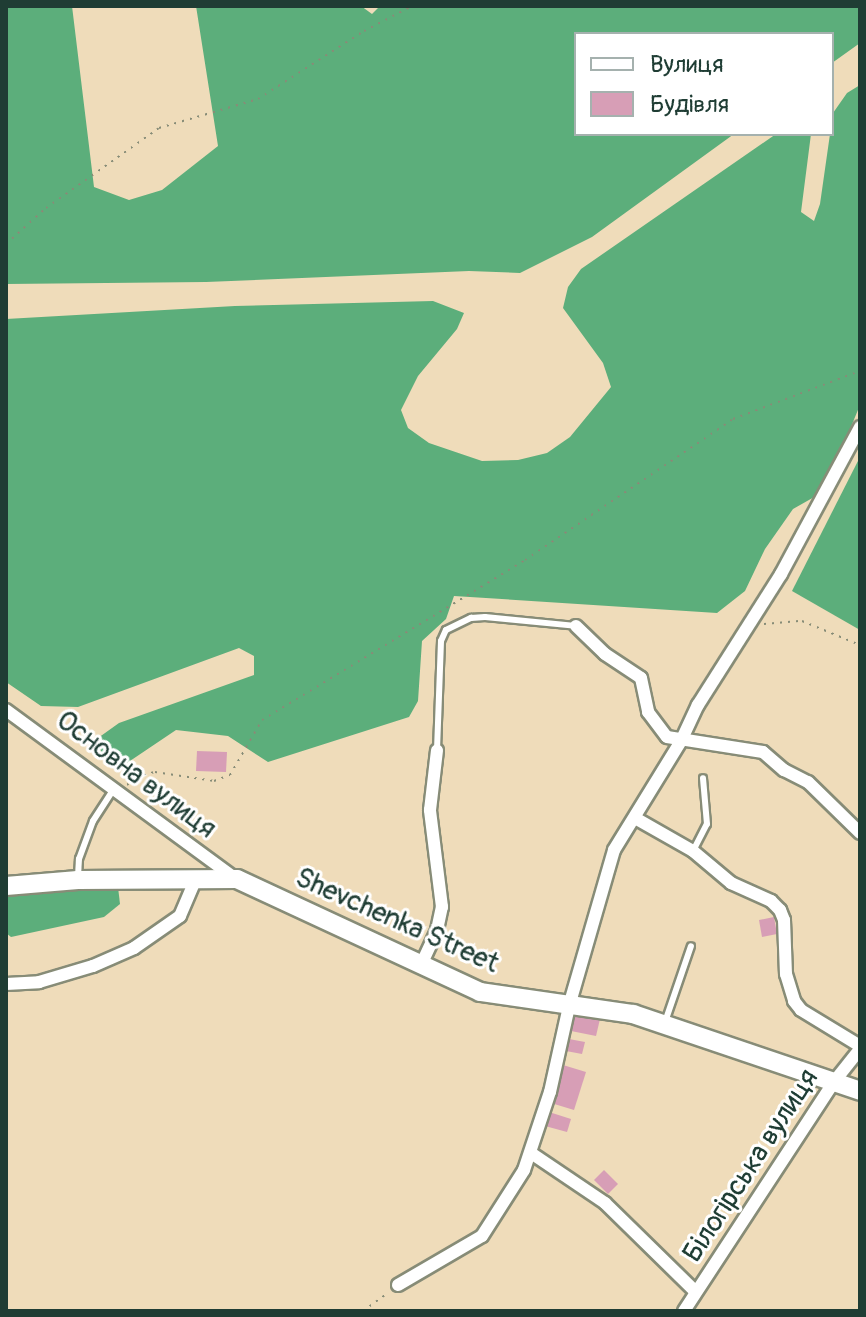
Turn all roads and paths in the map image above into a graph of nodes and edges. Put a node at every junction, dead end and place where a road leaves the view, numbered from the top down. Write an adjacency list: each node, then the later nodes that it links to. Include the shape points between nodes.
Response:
1 (412, 6): 2 (path, via 258,99 159,128 46,208)
2 (6, 244)
3 (860, 371): 12 (path, via 733,419 525,560 262,720 230,775 214,781 155,772)
4 (860, 427): 5 (street)
5 (751, 625): 7 (path, via 802,621); 9 (street, via 698,705)
6 (576, 626): 9 (street, via 605,654 635,671 652,721 667,737); 10 (lane, via 485,617 446,630 441,641)
7 (860, 645)
8 (6, 710): 12 (street, Основна вулиця)
9 (681, 741): 13 (street); 14 (street, via 763,752 803,778)
10 (437, 750): 21 (street, via 430,810 442,907)
11 (703, 778): 15 (lane, via 707,824)
12 (117, 790): 16 (street, Основна вулиця); 17 (lane, via 93,821)
13 (635, 818): 15 (street); 23 (street, via 614,850)
14 (860, 833)
15 (693, 851): 25 (street, via 731,883 780,910 794,1001)
16 (237, 879): 18 (street); 21 (street, Shevchenka Street)
17 (78, 880): 18 (street); 19 (street)
18 (195, 880): 22 (street, via 180,916 134,948 39,982)
19 (6, 886)
20 (691, 946): 24 (lane)
21 (421, 965): 23 (street, Shevchenka Street, via 480,992)
22 (6, 984)
23 (569, 1006): 24 (street, Shevchenka Street, via 633,1014); 28 (street)
24 (665, 1025): 26 (street, Shevchenka Street)
25 (860, 1048): 26 (street, Білогірська вулиця)
26 (833, 1083): 27 (street, Shevchenka Street); 30 (street, Білогірська вулиця)
27 (860, 1091)
28 (531, 1153): 29 (street, via 482,1236); 30 (street, via 605,1203)
29 (398, 1285): 31 (path)
30 (696, 1292): 32 (street, Білогірська вулиця)
31 (363, 1311)
32 (684, 1311)

